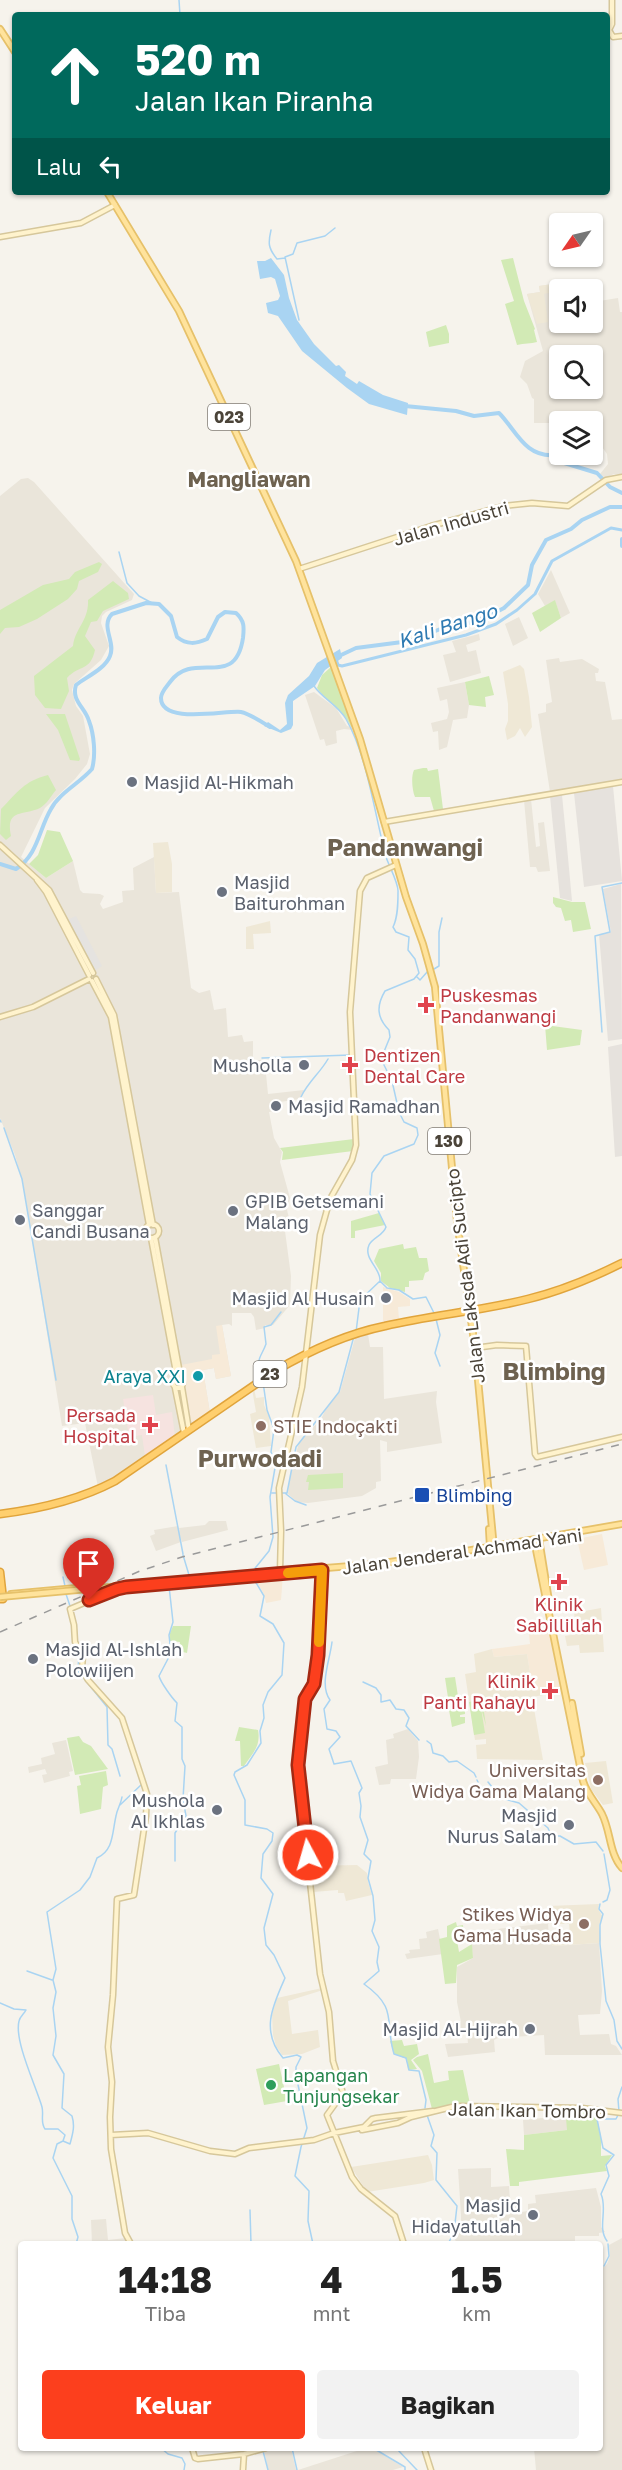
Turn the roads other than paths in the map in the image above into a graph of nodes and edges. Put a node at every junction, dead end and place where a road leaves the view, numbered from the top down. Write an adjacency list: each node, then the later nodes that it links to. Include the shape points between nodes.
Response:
1 (612, 0): 2 (street)
2 (610, 28)
3 (0, 30): 6 (main road)
4 (610, 32): 5 (street, via 613,37)
5 (622, 36)
6 (12, 47)
7 (109, 195): 8 (main road, 023)
8 (115, 205): 9 (street, via 81,223); 11 (main road, 023, via 179,311)
9 (0, 237)
10 (622, 477): 11 (street, Jalan Industri, via 606,480 568,506 504,506)
11 (299, 569): 12 (main road, 023)
12 (328, 652): 14 (main road, Jalan Laksda Adi Sucipto / 130)
13 (622, 782): 14 (street)
14 (384, 822): 16 (main road, Jalan Laksda Adi Sucipto / 130)
15 (0, 847): 17 (street, via 49,890)
16 (392, 866): 23 (main road, Jalan Laksda Adi Sucipto / 130, via 434,979 457,1221); 25 (street, via 367,878 360,891 351,1012 356,1145 323,1224)
17 (92, 977): 18 (street, via 33,1007); 19 (street, via 111,1017)
18 (0, 1017)
19 (151, 1225): 20 (street, via 146,1233); 20 (street, via 159,1232)
20 (153, 1238): 22 (street)
21 (622, 1263): 23 (highway, 23, via 548,1294)
22 (166, 1309): 26 (street); 27 (street, via 175,1367)
23 (471, 1310): 24 (main road, Jalan Laksda Adi Sucipto / 130); 25 (highway, 23, via 385,1326)
24 (475, 1348): 33 (street, via 526,1346 537,1457); 38 (main road, Jalan Laksda Adi Sucipto / 130)
25 (307, 1353): 32 (highway, 23); 41 (street, via 278,1493)
26 (181, 1379): 27 (street); 28 (street)
27 (173, 1382): 29 (street)
28 (182, 1387): 29 (street); 31 (street)
29 (175, 1388): 30 (street)
30 (181, 1419): 31 (street); 32 (street)
31 (187, 1419): 32 (street)
32 (187, 1432): 34 (highway, 23, via 128,1474 92,1493)
33 (622, 1437)
34 (0, 1514)
35 (622, 1525): 36 (main road); 36 (main road, Jalan Jenderal Achmad Yani)
36 (582, 1532): 37 (main road, Jalan Jenderal Achmad Yani)
37 (537, 1541): 38 (main road, Jalan Jenderal Achmad Yani); 38 (main road, Jalan Jenderal Achmad Yani); 53 (main road, via 585,1781)
38 (491, 1546): 39 (main road, Jalan Jenderal Achmad Yani)
39 (403, 1562): 40 (main road, Jalan Jenderal Achmad Yani); 41 (main road, Jalan Jenderal Achmad Yani)
40 (322, 1570): 43 (main road, Jalan Jenderal Achmad Yani); 58 (street, via 315,1680 305,1699 297,1772 321,1979 329,2012 333,2061 343,2093 327,2113)
41 (280, 1571): 43 (main road, Jalan Jenderal Achmad Yani)
42 (0, 1575): 51 (highway, via 4,1588); 52 (highway)
43 (251, 1575): 44 (main road, Jalan Jenderal Achmad Yani); 46 (main road, Jalan Jenderal Achmad Yani)
44 (190, 1579): 45 (main road); 47 (main road, Jalan Jenderal Achmad Yani)
45 (165, 1582): 46 (main road); 52 (main road, bridge)
46 (180, 1582): 47 (main road, Jalan Jenderal Achmad Yani)
47 (128, 1586): 48 (main road, Jalan Jenderal Achmad Yani); 49 (main road, Jalan Jenderal Achmad Yani)
48 (108, 1587): 49 (main road, Jalan Jenderal Achmad Yani); 50 (main road, Jalan Jenderal Achmad Yani)
49 (117, 1589): 59 (street, via 70,1609 75,1642 83,1655 82,1669 122,1718 148,1801 134,1895 117,1899 108,2043)
50 (66, 1590): 51 (main road, Jalan Jenderal Achmad Yani); 52 (main road, Jalan Jenderal Achmad Yani)
51 (12, 1594): 52 (main road, Jalan Jenderal Achmad Yani)
52 (1, 1597)
53 (622, 1866)
54 (433, 2110): 55 (street, Jalan Ikan Tombro, via 468,2106 590,2108); 56 (street); 57 (street)
55 (622, 2113)
56 (403, 2114): 57 (street); 58 (street, via 376,2118 364,2127)
57 (404, 2121): 58 (street)
58 (334, 2134): 59 (street, via 302,2143 249,2148 239,2154 224,2154 148,2133); 61 (street, via 355,2183 397,2218)
59 (111, 2135): 60 (street, via 116,2190)
60 (129, 2241)
61 (403, 2241)
62 (193, 2451): 65 (street, via 198,2459)
63 (254, 2451): 65 (street)
64 (425, 2451): 67 (street)
65 (244, 2454): 66 (street)
66 (243, 2470)
67 (431, 2470)

